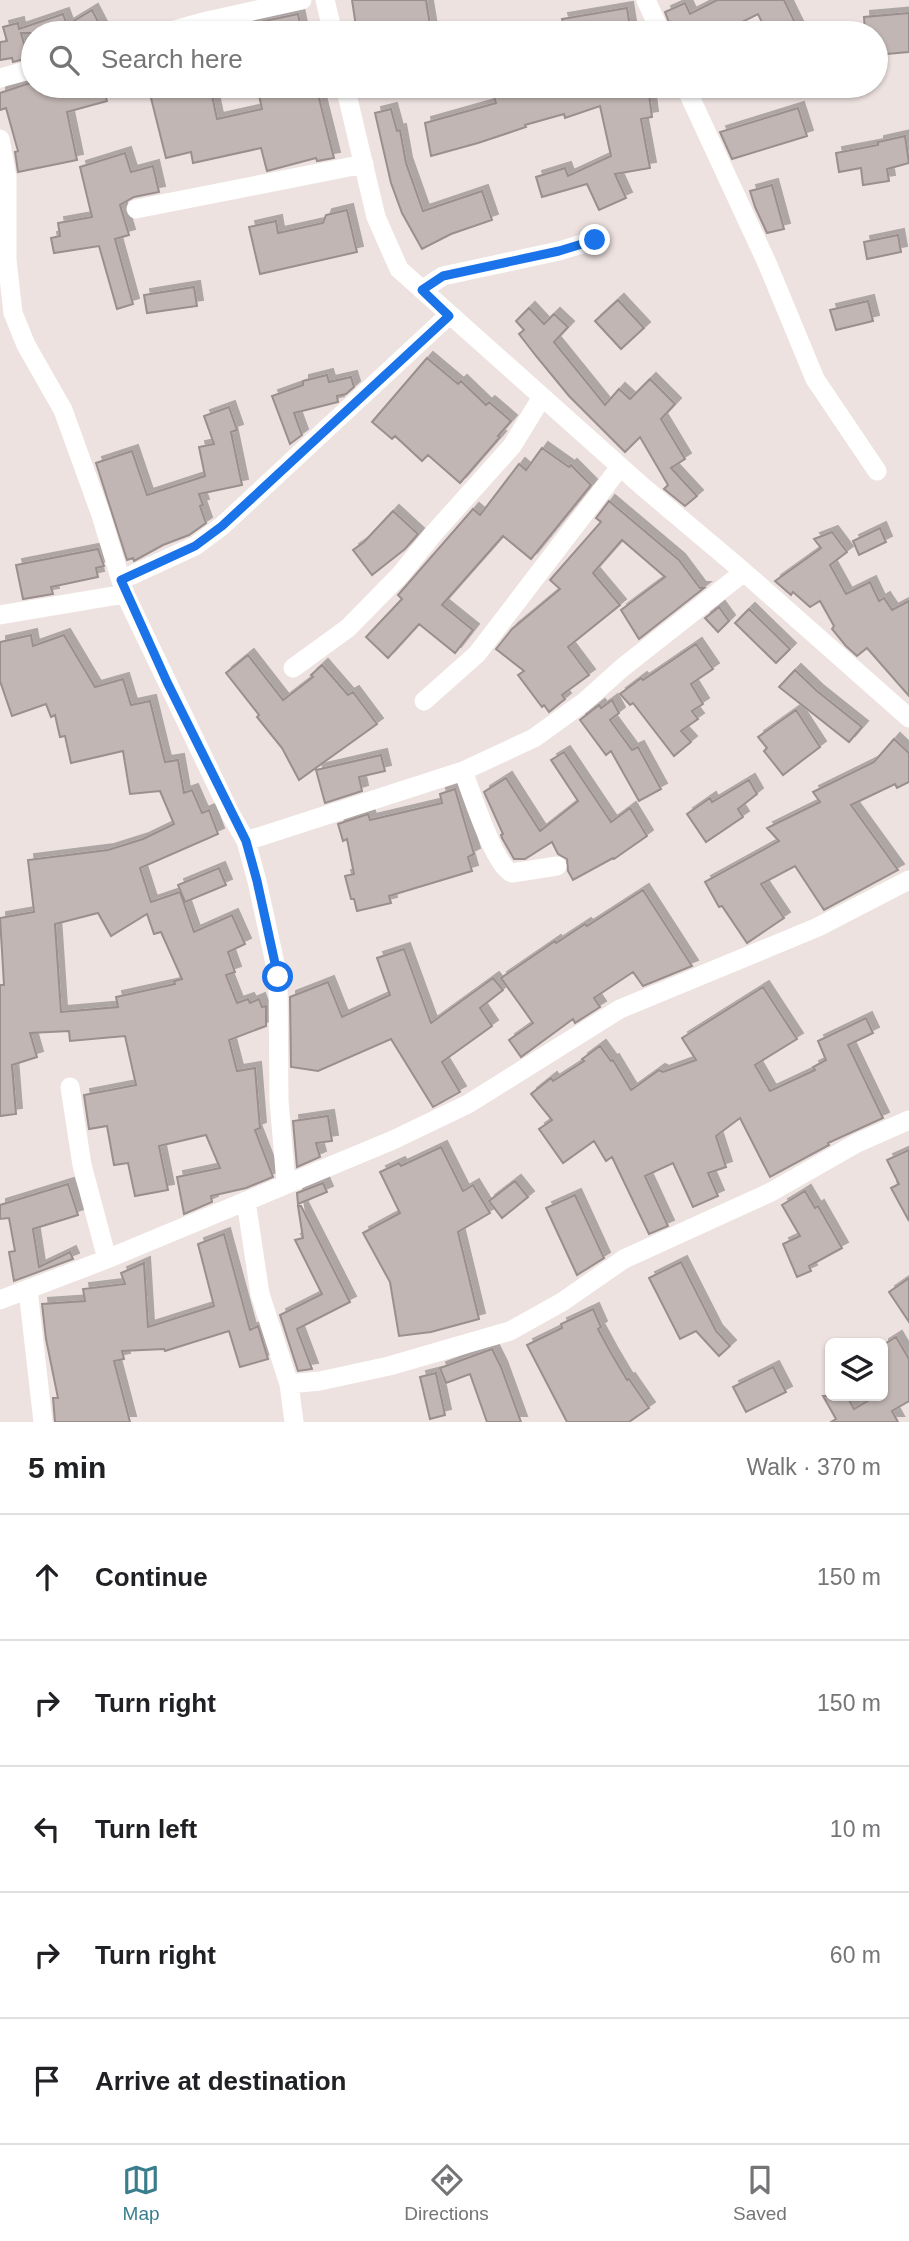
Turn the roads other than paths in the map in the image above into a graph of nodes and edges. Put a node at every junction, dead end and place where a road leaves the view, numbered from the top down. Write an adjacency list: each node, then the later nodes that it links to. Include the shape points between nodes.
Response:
1 (302, 0): 4 (street)
2 (325, 0): 5 (street)
3 (646, 0): 6 (street)
4 (207, 21)
5 (330, 21)
6 (656, 21)
7 (21, 72): 8 (street)
8 (0, 78)
9 (348, 98): 12 (street)
10 (691, 98): 19 (street, via 815,379)
11 (0, 139): 21 (street, via 7,177 7,260 13,313 62,410)
12 (364, 164): 13 (street); 15 (street, via 376,217 399,269)
13 (136, 209)
14 (595, 240): 15 (street, via 443,276)
15 (422, 290): 16 (street)
16 (449, 316): 17 (street); 21 (street, via 222,526)
17 (542, 397): 18 (street); 23 (street, via 512,446 400,575 348,628)
18 (620, 467): 20 (street); 24 (street, via 477,654)
19 (877, 471)
20 (744, 572): 25 (street); 26 (street, via 534,738)
21 (123, 587): 22 (street); 27 (street)
22 (0, 615)
23 (293, 668)
24 (424, 701)
25 (909, 718)
26 (463, 771): 27 (street); 28 (street, via 506,871)
27 (246, 841): 32 (street, via 278,977 279,1101)
28 (556, 866)
29 (909, 880): 32 (street, via 818,927 620,1009 468,1104)
30 (71, 1087): 34 (street, via 82,1165)
31 (909, 1120): 37 (street, via 857,1143 771,1192 624,1259 510,1331 389,1366)
32 (286, 1183): 33 (street)
33 (246, 1201): 34 (street); 37 (street, via 260,1294)
34 (107, 1259): 35 (street)
35 (28, 1290): 36 (street); 38 (street)
36 (0, 1300)
37 (289, 1384): 39 (street)
38 (43, 1422)
39 (294, 1422)

